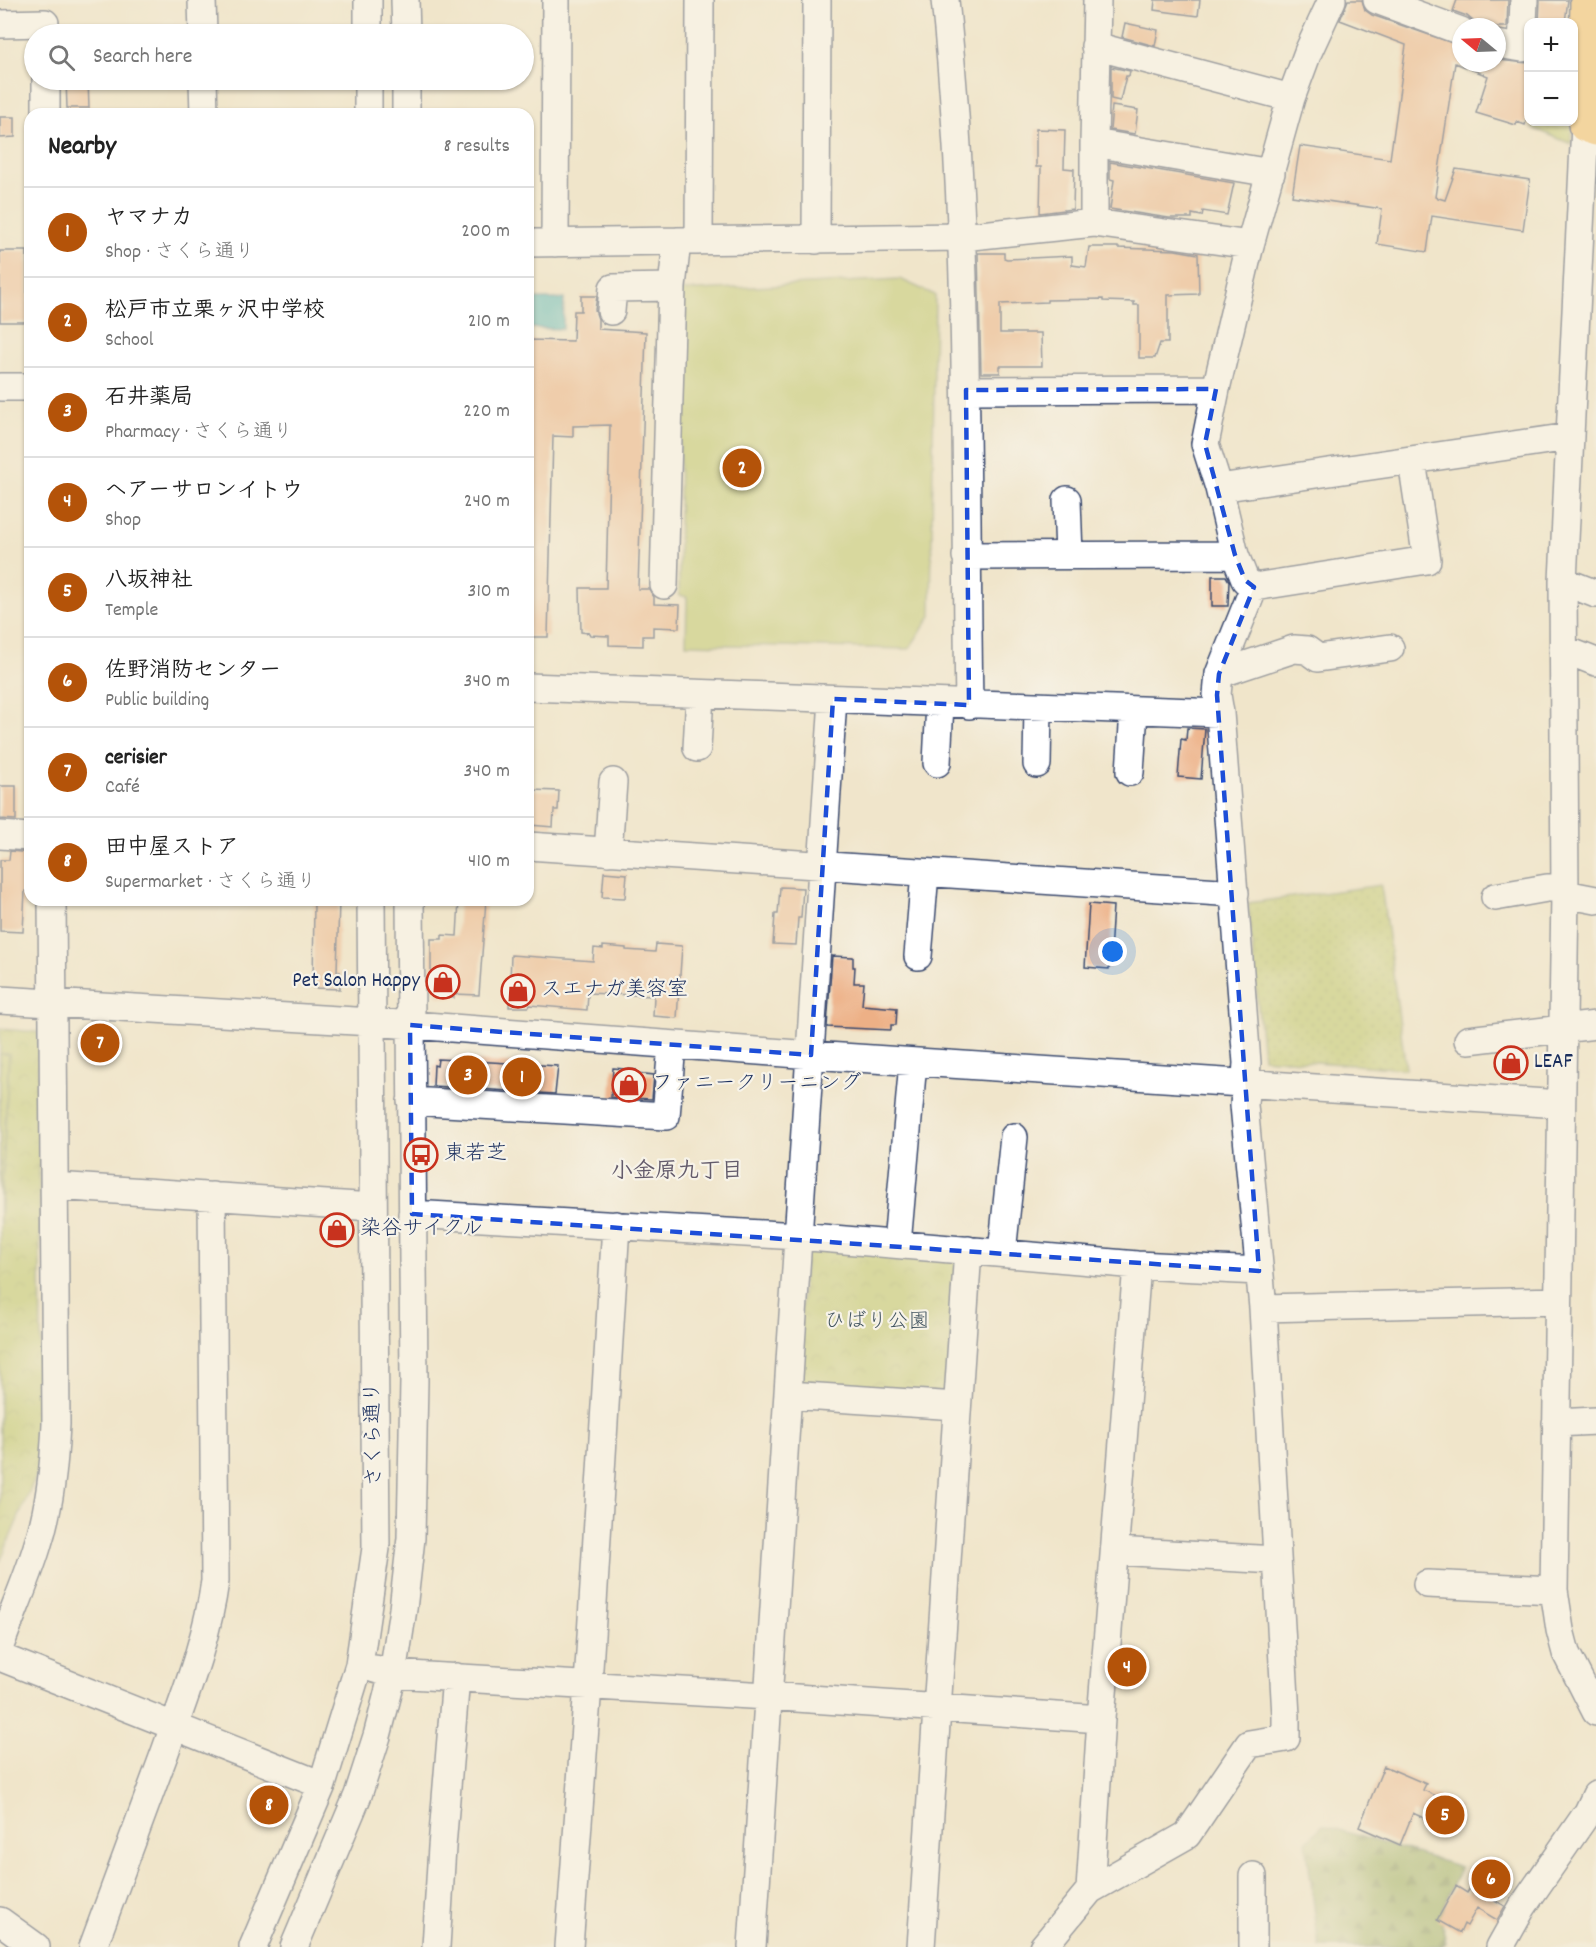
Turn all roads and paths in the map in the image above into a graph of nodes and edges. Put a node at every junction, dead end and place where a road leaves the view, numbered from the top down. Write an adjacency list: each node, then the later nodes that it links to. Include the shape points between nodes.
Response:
1 (202, 0): 16 (street)
2 (368, 0): 17 (street)
3 (405, 0): 18 (street)
4 (556, 0): 41 (street)
5 (700, 0): 39 (street)
6 (817, 0): 38 (street)
7 (945, 0): 37 (street)
8 (1097, 0): 22 (street)
9 (1332, 0): 28 (street)
10 (1377, 0): 19 (street)
11 (1524, 0): 13 (street)
12 (1587, 0): 23 (main road)
13 (1525, 18)
14 (45, 19): 15 (street)
15 (0, 24)
16 (203, 24)
17 (368, 24)
18 (406, 24)
19 (1452, 28)
20 (1524, 40): 21 (street, via 1522,48)
21 (1506, 45)
22 (1095, 46): 28 (street); 34 (street)
23 (1580, 47): 33 (main road)
24 (46, 90): 29 (street)
25 (203, 90): 30 (street)
26 (368, 90): 31 (street)
27 (406, 90): 32 (street)
28 (1291, 98): 35 (street)
29 (46, 108)
30 (204, 108)
31 (368, 108)
32 (406, 108)
33 (1591, 127): 49 (street)
34 (1094, 143): 35 (street); 36 (street)
35 (1271, 173): 42 (street)
36 (1094, 224): 37 (street); 42 (street)
37 (962, 237): 38 (street); 48 (street)
38 (816, 240): 39 (street)
39 (688, 241): 41 (street); 43 (street)
40 (534, 243): 41 (street)
41 (555, 243)
42 (1250, 245): 47 (street)
43 (672, 287): 44 (street, via 613,288); 57 (street)
44 (611, 311)
45 (0, 387): 46 (street)
46 (24, 387)
47 (1216, 389): 48 (street); 51 (street, via 1205,444)
48 (966, 390): 55 (street)
49 (1569, 437): 50 (street); 56 (street)
50 (1412, 461): 51 (street); 58 (street, via 1427,560)
51 (1219, 488): 54 (street)
52 (1067, 500): 53 (street)
53 (1069, 555): 54 (street); 55 (street)
54 (1235, 555): 58 (street, via 1245,580)
55 (966, 556): 68 (street)
56 (1563, 581): 59 (street); 61 (street)
57 (664, 585)
58 (1254, 587): 63 (street)
59 (1596, 594)
60 (1390, 648): 63 (street, via 1318,658 1307,650 1294,649)
61 (1563, 649): 62 (street); 83 (street)
62 (1596, 662)
63 (1219, 674): 71 (street)
64 (534, 687): 65 (street)
65 (700, 694): 66 (street); 72 (street)
66 (834, 699): 67 (street); 81 (street)
67 (940, 703): 68 (street); 73 (street)
68 (969, 705): 69 (street)
69 (1038, 707): 70 (street); 74 (street)
70 (1134, 711): 71 (street); 75 (street)
71 (1220, 713): 84 (street)
72 (697, 748)
73 (937, 763)
74 (1037, 764)
75 (1130, 772)
76 (613, 782): 80 (street)
77 (0, 835): 78 (street)
78 (24, 837)
79 (534, 846): 80 (street)
80 (608, 852): 81 (street)
81 (823, 867): 82 (street); 99 (street)
82 (925, 873): 84 (street); 90 (street)
83 (1565, 891): 85 (street, via 1547,888); 86 (street); 96 (street)
84 (1235, 893): 101 (street)
85 (1495, 897)
86 (1596, 900)
87 (52, 906): 92 (street)
88 (371, 906): 93 (street, さくら通り)
89 (410, 906): 94 (street, さくら通り)
90 (918, 956)
91 (0, 1000): 92 (street)
92 (52, 1004): 93 (street); 105 (street)
93 (372, 1022): 94 (street); 107 (street, さくら通り)
94 (410, 1025): 98 (street); 102 (street, さくら通り)
95 (1596, 1025): 96 (street)
96 (1563, 1028): 97 (street); 103 (street)
97 (1468, 1040)
98 (672, 1045): 99 (street); 102 (street, via 666,1116)
99 (811, 1055): 100 (street); 110 (street)
100 (913, 1062): 101 (street); 111 (street)
101 (1245, 1084): 103 (street); 115 (street)
102 (411, 1101): 108 (street, さくら通り)
103 (1561, 1104): 116 (street)
104 (1014, 1137): 113 (street)
105 (55, 1186): 106 (street); 126 (street, via 56,1424 52,1485 37,1546)
106 (212, 1197): 107 (street); 136 (street, via 215,1581 206,1632)
107 (373, 1207): 128 (street, さくら通り, via 376,1548)
108 (412, 1214): 109 (street); 129 (street, さくら通り, via 411,1538)
109 (616, 1226): 110 (street); 131 (street)
110 (798, 1236): 111 (street); 118 (street)
111 (897, 1244): 112 (street)
112 (968, 1250): 113 (street); 119 (street)
113 (1002, 1253): 114 (street)
114 (1137, 1265): 115 (street); 122 (street)
115 (1259, 1271): 117 (street)
116 (1558, 1301): 117 (street); 121 (street)
117 (1263, 1308): 123 (street)
118 (788, 1395): 119 (street); 132 (street)
119 (957, 1406): 133 (street)
120 (1596, 1421): 121 (street)
121 (1556, 1423): 125 (street)
122 (1115, 1551): 123 (street); 135 (street)
123 (1276, 1560): 140 (street, via 1286,1738 1249,1744 1187,1835)
124 (1426, 1584): 125 (street)
125 (1554, 1590): 134 (street, via 1566,1653)
126 (0, 1646)
127 (0, 1657): 136 (street)
128 (359, 1665): 129 (street); 137 (street, さくら通り)
129 (393, 1674): 130 (street); 145 (street, さくら通り, via 358,1795)
130 (456, 1677): 131 (street); 146 (street)
131 (588, 1684): 132 (street); 147 (street)
132 (767, 1696): 133 (street); 148 (street)
133 (937, 1708): 135 (street); 149 (street)
134 (1596, 1712)
135 (1101, 1719): 140 (street)
136 (174, 1726): 137 (street); 143 (street)
137 (322, 1785): 144 (street, さくら通り)
138 (1596, 1795): 152 (street, via 1522,1906)
139 (1253, 1876): 151 (street)
140 (1090, 1890): 150 (street)
141 (0, 1921): 142 (street)
142 (36, 1947)
143 (93, 1947)
144 (253, 1947)
145 (294, 1947)
146 (436, 1947)
147 (569, 1947)
148 (752, 1947)
149 (921, 1947)
150 (1042, 1947)
151 (1253, 1947)
152 (1500, 1947)

